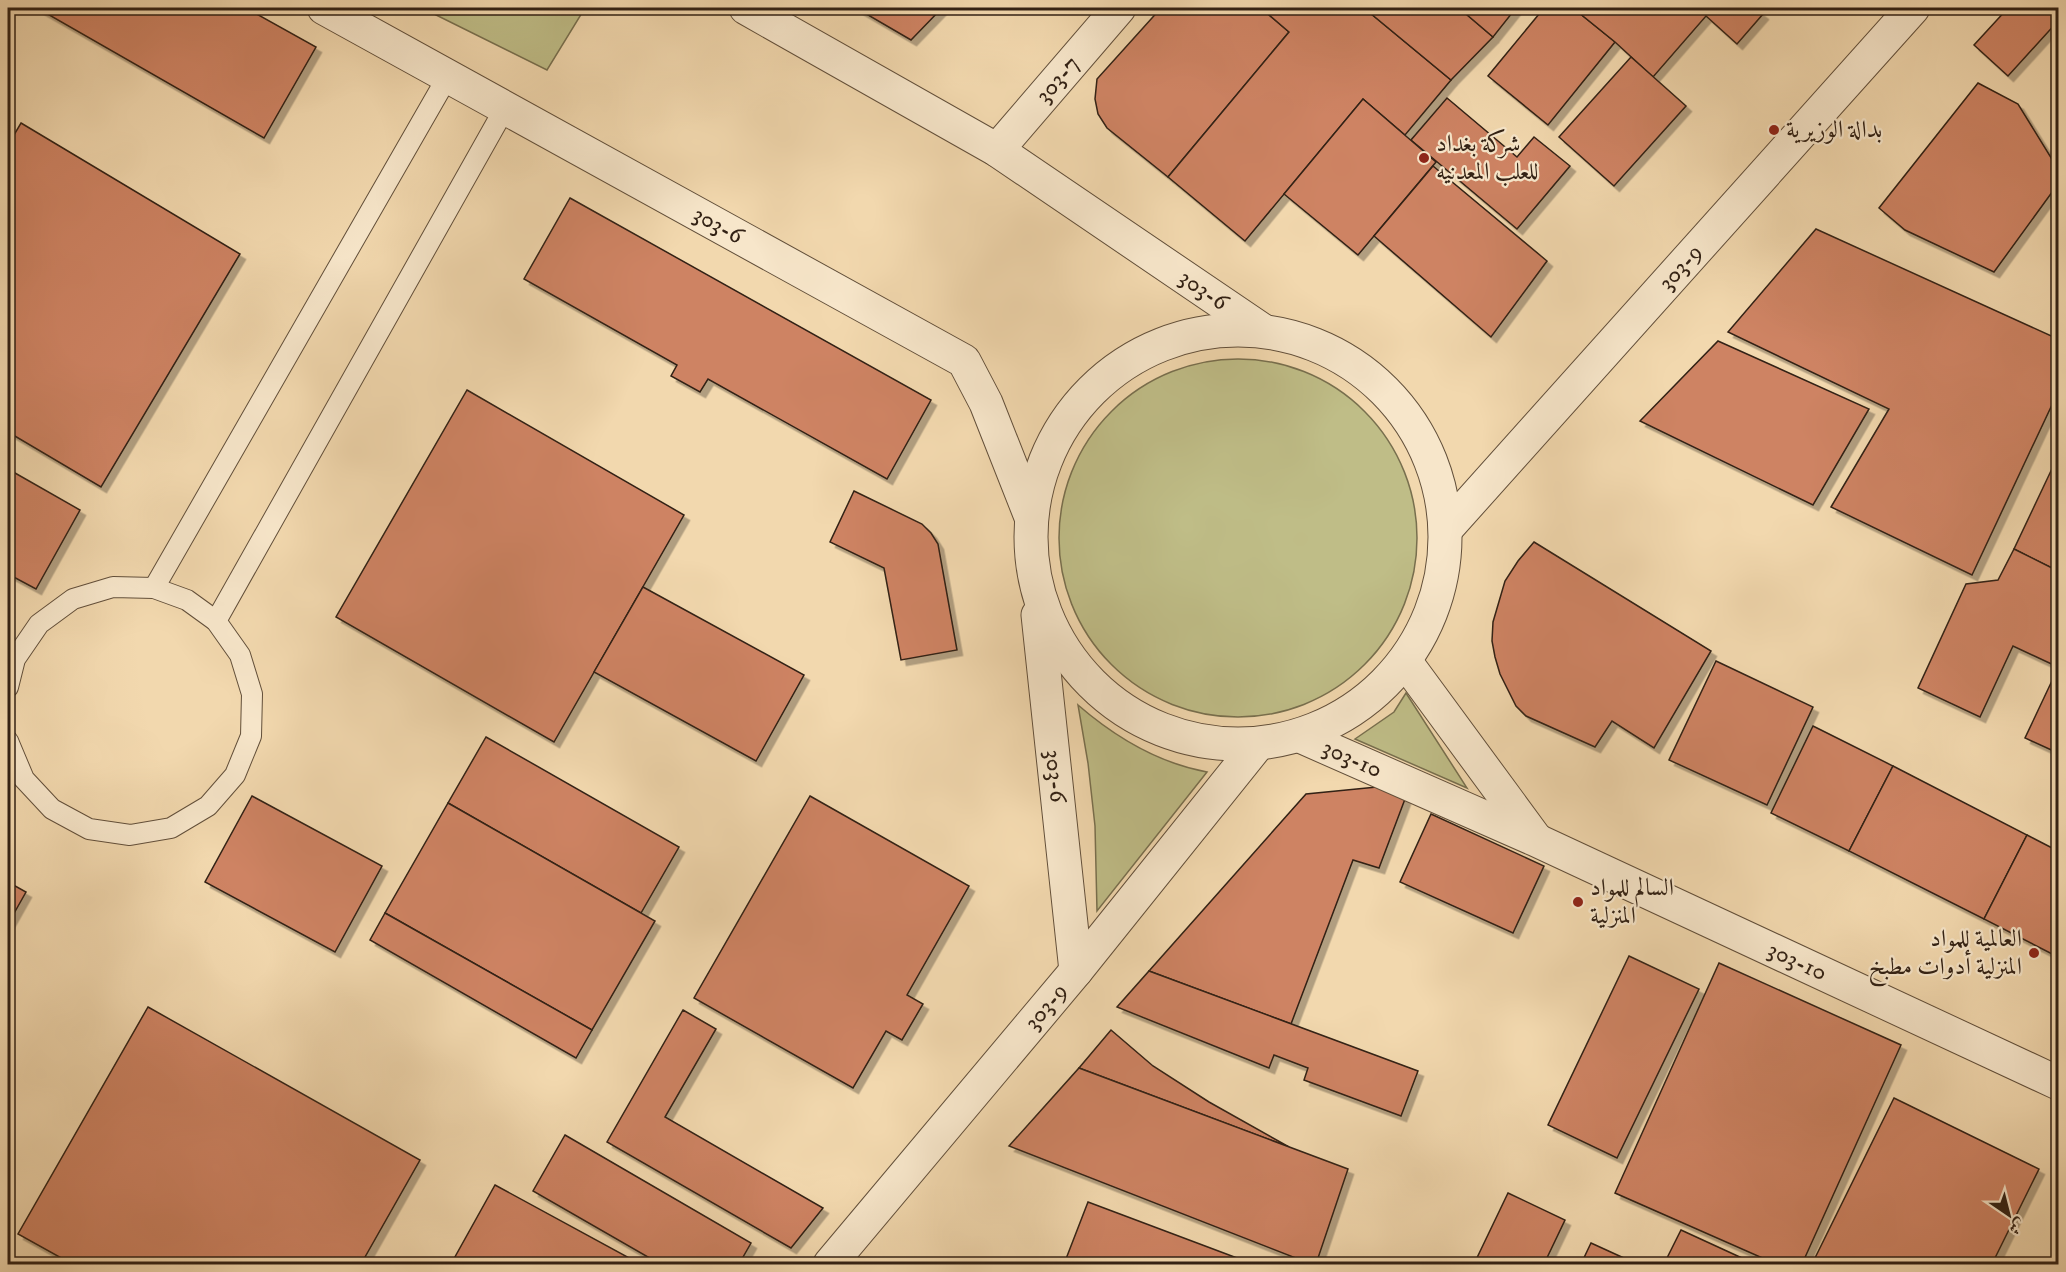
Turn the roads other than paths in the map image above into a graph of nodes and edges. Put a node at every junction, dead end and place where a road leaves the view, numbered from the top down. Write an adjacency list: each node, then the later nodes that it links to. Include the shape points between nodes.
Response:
1 (324, 8): 5 (street, 303-6)
2 (746, 8): 7 (street, 303-6)
3 (1119, 8): 7 (street, 303-7)
4 (1913, 8): 10 (street, 303-9)
5 (448, 76): 6 (street, 303-6); 12 (lane)
6 (505, 108): 9 (street, 303-6, via 964,361 986,403); 13 (lane)
7 (997, 150): 8 (street, 303-6)
8 (1262, 330): 9 (street, via 1196,333 1135,357 1083,398 1048,454); 10 (street, via 1319,345 1370,375 1394,400 1410,418 1436,471)
9 (1031, 517): 11 (street)
10 (1446, 528): 14 (street, via 1437,599)
11 (1035, 583): 18 (street, via 1056,639 1092,686 1141,722 1197,742); 20 (street, 303-6)
12 (154, 588): 13 (lane, via 187,600); 15 (lane, via 113,587 73,599 39,624 15,659)
13 (216, 621): 17 (lane, via 240,655 252,694 250,736 235,775 208,806 171,828 130,835 89,829 52,809 24,779)
14 (1405, 661): 16 (street, via 1358,707); 19 (street, 303-10)
15 (8, 687)
16 (1300, 736): 18 (street); 19 (street, 303-10)
17 (8, 741)
18 (1258, 744): 20 (street, 303-9)
19 (1536, 840): 21 (street, 303-10)
20 (1076, 971): 22 (street, 303-9)
21 (2058, 1083)
22 (830, 1264)

